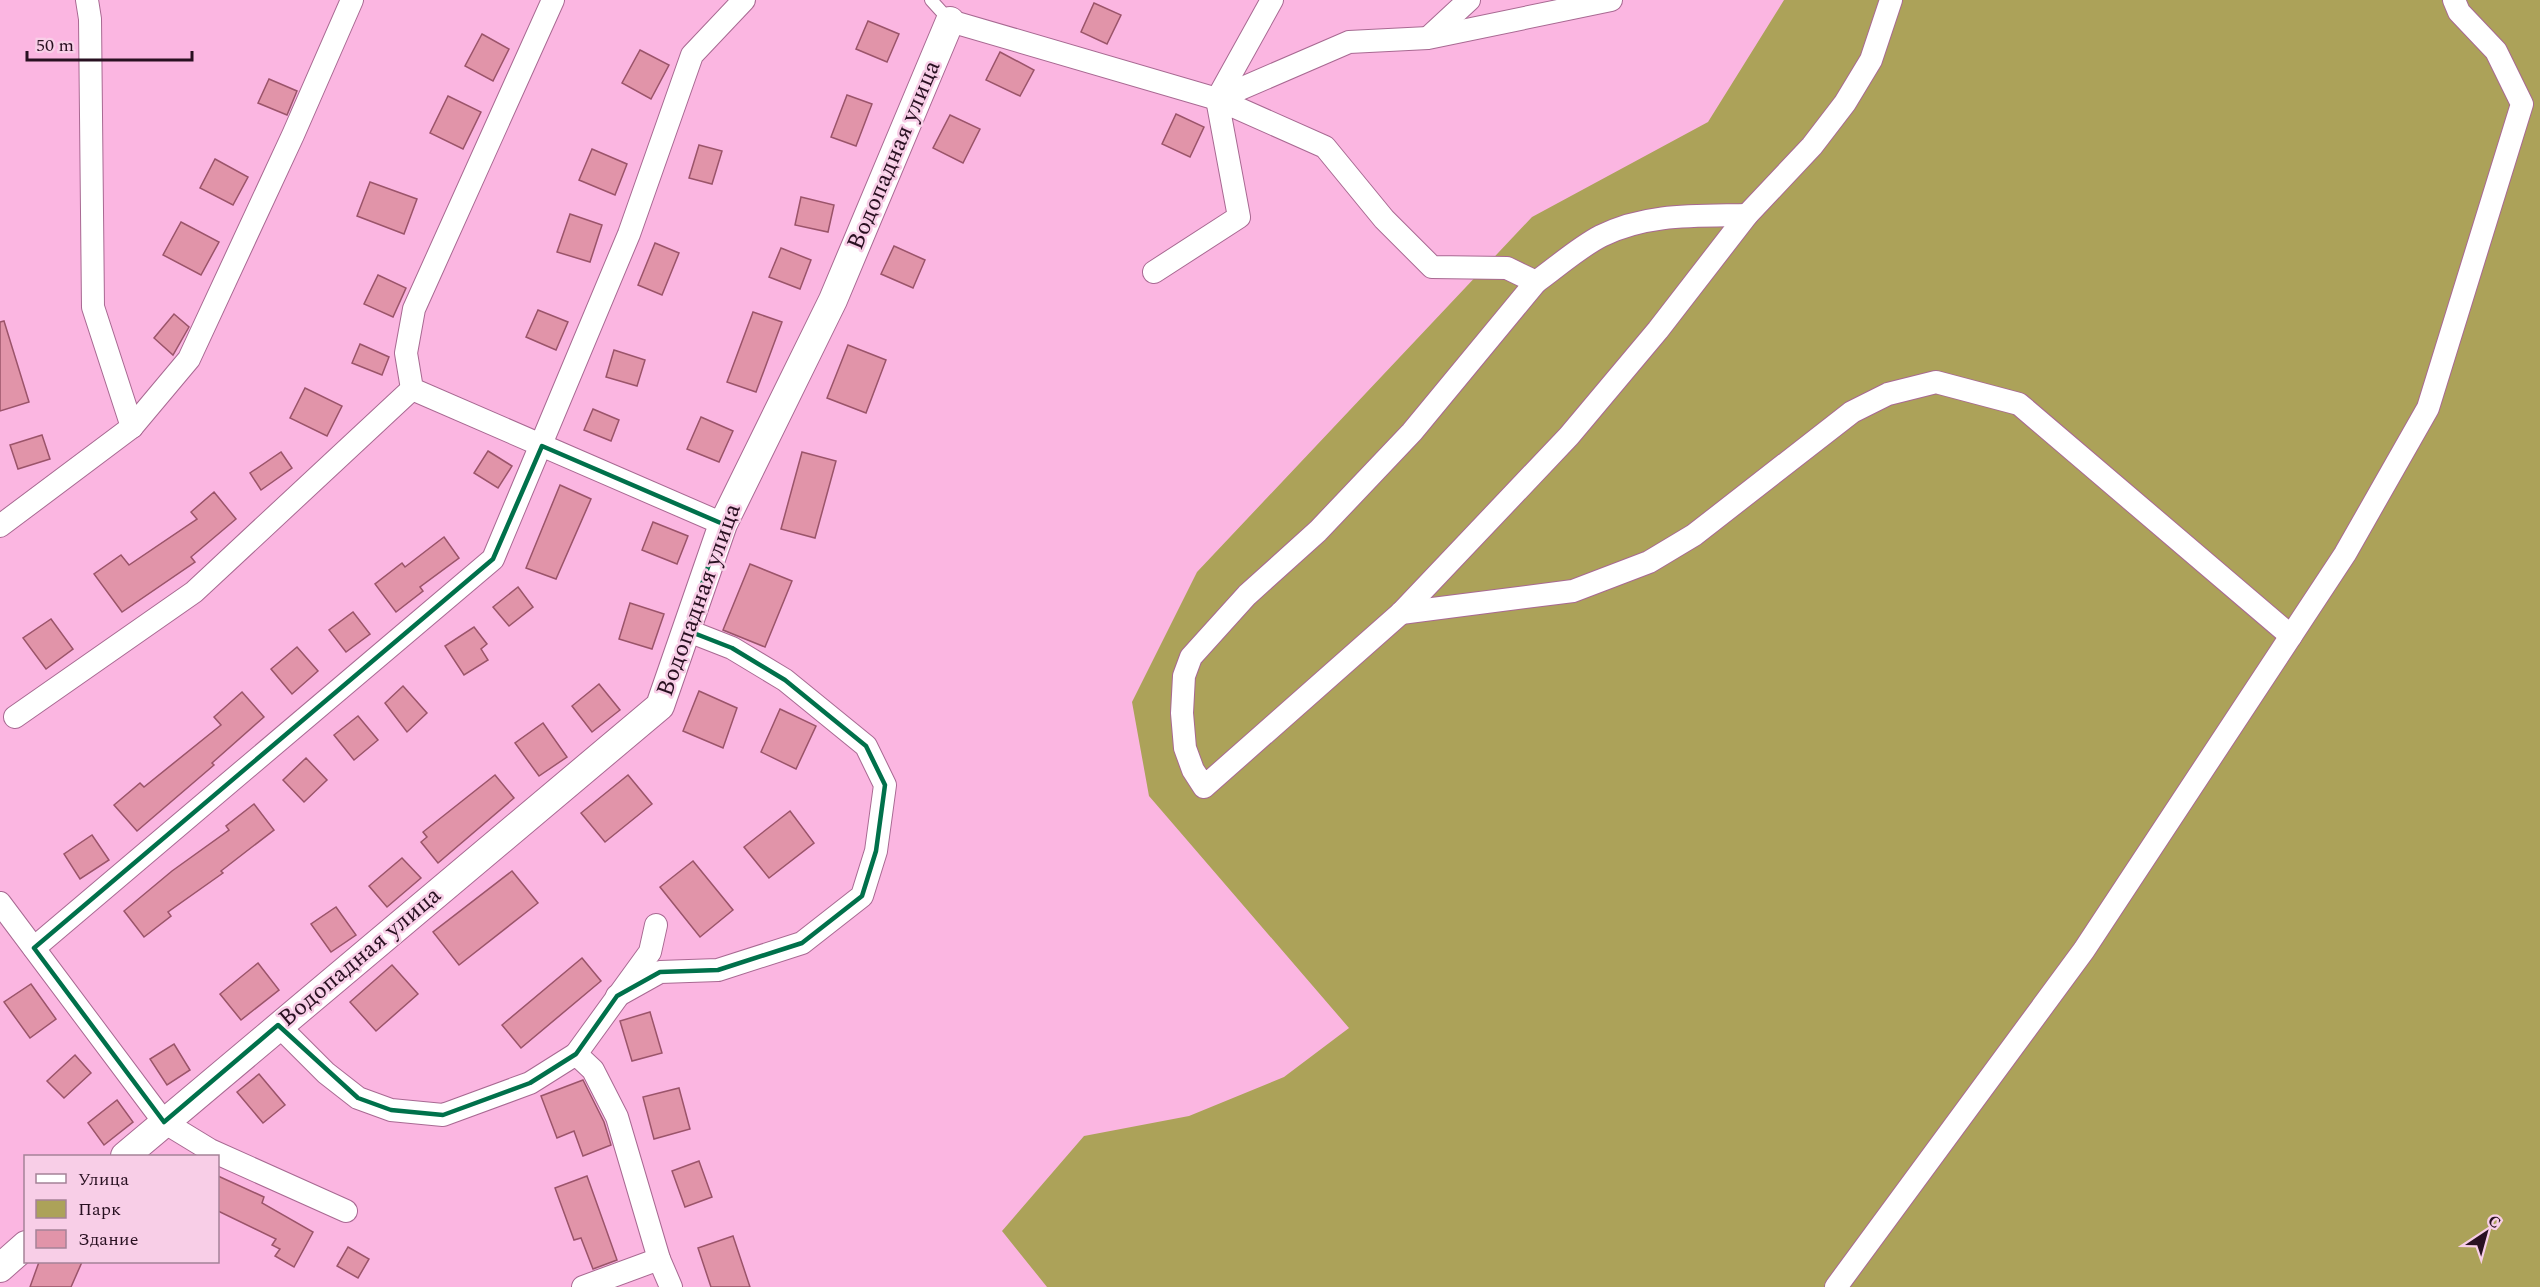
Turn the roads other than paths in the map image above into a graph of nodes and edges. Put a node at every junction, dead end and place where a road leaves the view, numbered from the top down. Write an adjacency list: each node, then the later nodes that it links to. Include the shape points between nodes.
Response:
1 (87, 0): 18 (street, via 93,307)
2 (352, 0): 18 (street, via 189,359)
3 (553, 0): 17 (street, via 414,309 406,353)
4 (744, 0): 19 (street, via 692,55 629,234)
5 (931, 0): 11 (lane)
6 (1272, 0): 13 (street)
7 (1469, 0): 12 (street)
8 (1611, 0): 12 (street)
9 (1891, 0): 14 (street, via 1871,60 1845,103 1812,146)
10 (2454, 0): 24 (street, via 2459,12 2496,51 2522,104 2428,408 2345,554)
11 (950, 21): 13 (street); 20 (street, Водопадная улица, via 833,300)
12 (1428, 38): 13 (street, via 1349,42)
13 (1217, 99): 15 (street, via 1239,217); 16 (street, via 1325,147 1384,219 1432,267 1507,268)
14 (1747, 215): 16 (street, via 1666,216 1635,222 1599,237); 22 (street, via 1569,436)
15 (1154, 272)
16 (1536, 282): 22 (street, via 1412,432 1318,531 1247,595 1191,657 1184,676 1184,736 1193,770 1204,787)
17 (412, 389): 19 (street); 25 (street, via 194,592)
18 (132, 427): 21 (street)
19 (542, 446): 20 (street); 28 (street, via 493,559)
20 (723, 524): 23 (street, Водопадная улица)
21 (0, 526)
22 (1401, 613): 24 (street, via 1573,591 1649,562 1694,536 1852,411 1888,394 1936,382 2019,404)
23 (686, 630): 29 (street, via 732,648 785,680 866,746 885,785 876,851 862,896 802,943 718,970 660,972); 30 (street, Водопадная улица, via 660,706)
24 (2291, 636): 40 (street, via 2084,950)
25 (15, 717)
26 (0, 903): 28 (street)
27 (656, 925): 29 (street, via 650,952)
28 (34, 948): 32 (street)
29 (617, 996): 31 (street)
30 (278, 1025): 31 (street, via 326,1073 358,1098 392,1110 443,1115 530,1083); 32 (street, Водопадная улица)
31 (576, 1054): 36 (street, via 593,1070 617,1117)
32 (164, 1122): 33 (street, Водопадная улица); 34 (street, via 210,1150)
33 (126, 1155)
34 (346, 1212)
35 (24, 1247): 37 (street)
36 (659, 1259): 38 (street); 39 (street)
37 (0, 1268)
38 (583, 1287)
39 (671, 1287)
40 (1836, 1287)

